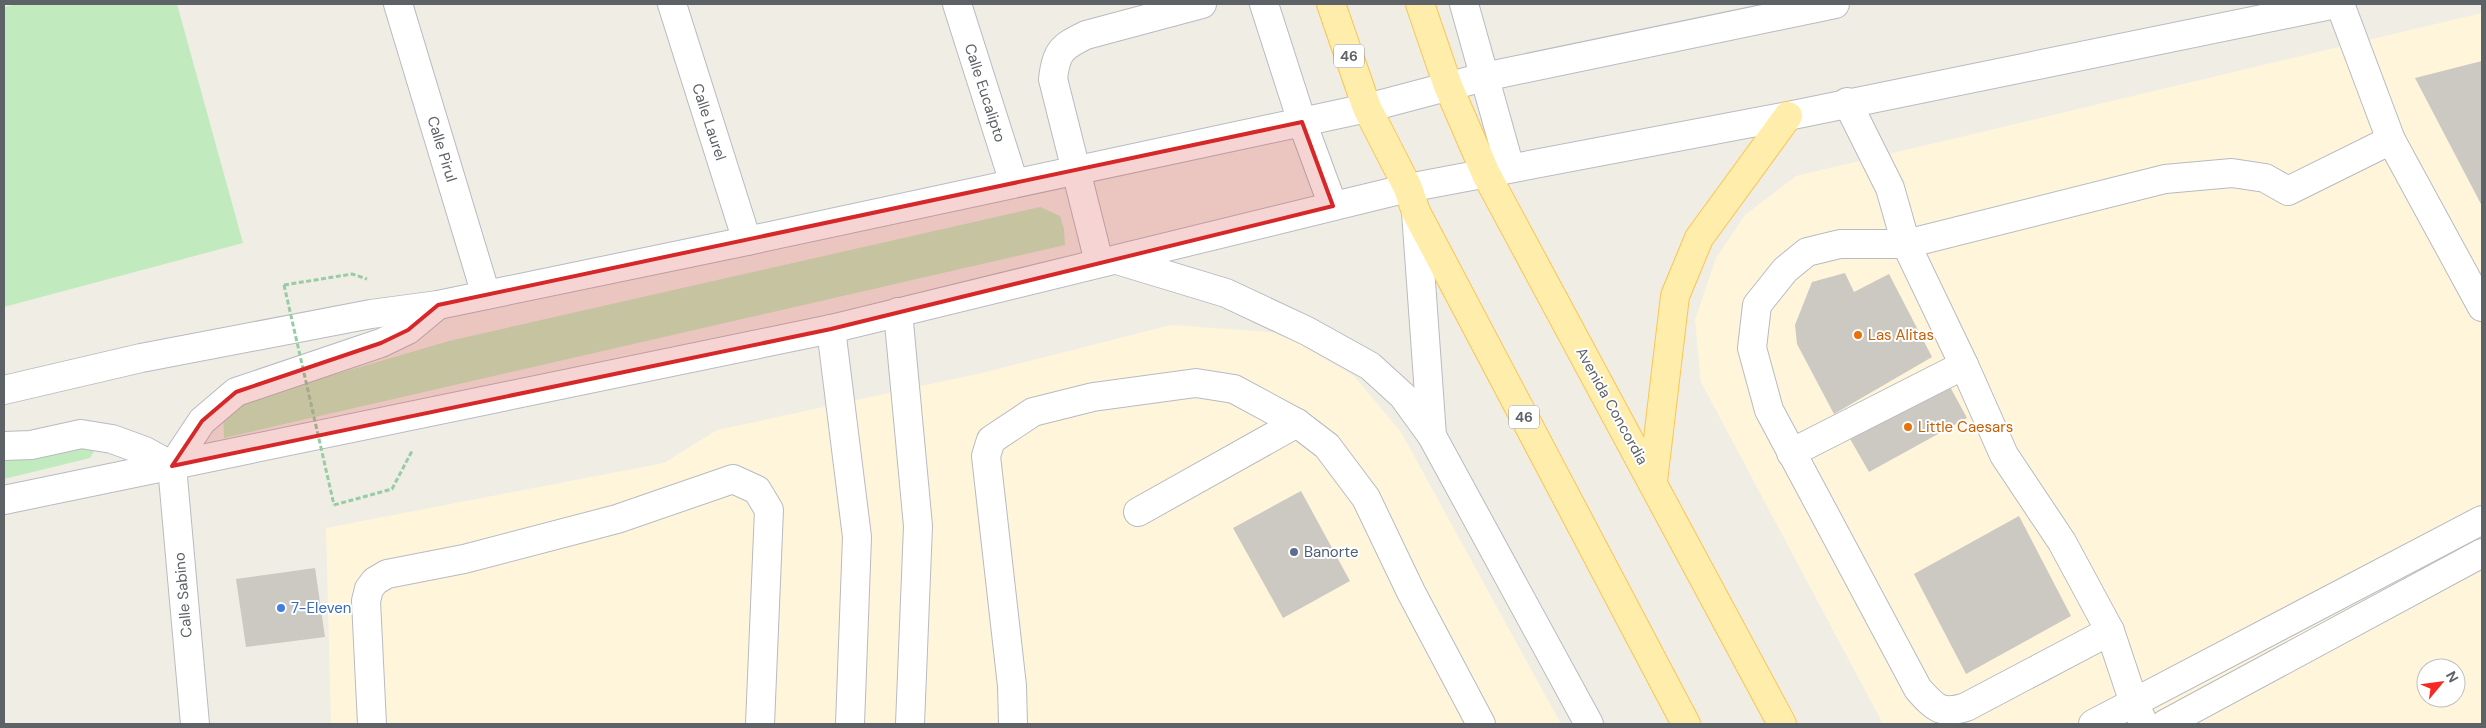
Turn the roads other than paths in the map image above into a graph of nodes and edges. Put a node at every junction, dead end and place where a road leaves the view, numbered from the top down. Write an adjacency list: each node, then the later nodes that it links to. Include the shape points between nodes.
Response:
1 (398, 4): 28 (street, Calle Pirul)
2 (672, 4): 25 (street, Calle Laurel)
3 (957, 4): 22 (street, Calle Eucalipto)
4 (1202, 4): 20 (street, via 1086,35 1070,43 1056,58 1053,79)
5 (1264, 4): 18 (street)
6 (1331, 4): 16 (main road, 46)
7 (1420, 4): 14 (main road, Avenida Concordia)
8 (1464, 4): 13 (street)
9 (1835, 4): 12 (street)
10 (2336, 4): 15 (street)
11 (2340, 4): 19 (street)
12 (1775, 10): 13 (street)
13 (1484, 77): 14 (street); 21 (street)
14 (1448, 86): 16 (street); 21 (main road, Avenida Concordia)
15 (1847, 102): 17 (street); 26 (street, via 1890,188)
16 (1367, 108): 18 (street); 23 (main road, 46)
17 (1788, 116): 21 (street); 40 (main road, via 1699,238 1675,296)
18 (1302, 122): 20 (street); 24 (street)
19 (2391, 140): 26 (street, via 2288,191 2265,178 2232,173 2165,179); 30 (street)
20 (1077, 169): 22 (street); 27 (street)
21 (1498, 171): 23 (street); 40 (main road, Avenida Concordia)
22 (1014, 183): 25 (street)
23 (1412, 200): 24 (street); 36 (street); 55 (main road, 46)
24 (1333, 206): 27 (street)
25 (747, 241): 28 (street)
26 (1906, 244): 33 (street); 38 (street, via 1840,244 1807,252 1785,270 1757,304 1752,348 1769,410)
27 (1107, 261): 31 (street); 36 (street, via 1226,293 1307,331 1370,366 1403,396)
28 (486, 294): 29 (street)
29 (438, 304): 34 (street, via 141,358); 39 (street, via 408,330 381,344 236,392 202,421)
30 (2482, 307)
31 (898, 312): 32 (street); 51 (street, via 918,526)
32 (831, 329): 39 (street); 50 (street, via 857,537)
33 (1964, 365): 38 (street); 45 (street, via 2004,455 2062,542)
34 (4, 390)
35 (1297, 422): 42 (street); 52 (street, via 1234,389 1196,383 1093,397 1033,412 991,440 986,456 1012,686); 53 (street, via 1327,446 1366,498 1411,592)
36 (1432, 436): 54 (street)
37 (4, 446): 39 (street, via 31,445 81,434 112,439 145,451)
38 (1791, 453): 45 (street, via 1918,689 1932,705 1949,712 1966,707)
39 (172, 466): 41 (street); 47 (street, Calle Sabino)
40 (1653, 481): 56 (main road, Avenida Concordia)
41 (4, 500)
42 (1138, 512)
43 (2482, 520): 46 (street)
44 (2482, 553): 58 (street)
45 (2110, 631): 46 (street)
46 (2139, 714): 57 (street)
47 (195, 724)
48 (372, 724): 49 (street, via 366,601 375,581 387,574 464,559 617,519 734,479 757,490 769,510)
49 (760, 724)
50 (850, 724)
51 (910, 724)
52 (1012, 724)
53 (1481, 724)
54 (1589, 724)
55 (1686, 724)
56 (1782, 724)
57 (2092, 724)
58 (2165, 724)

